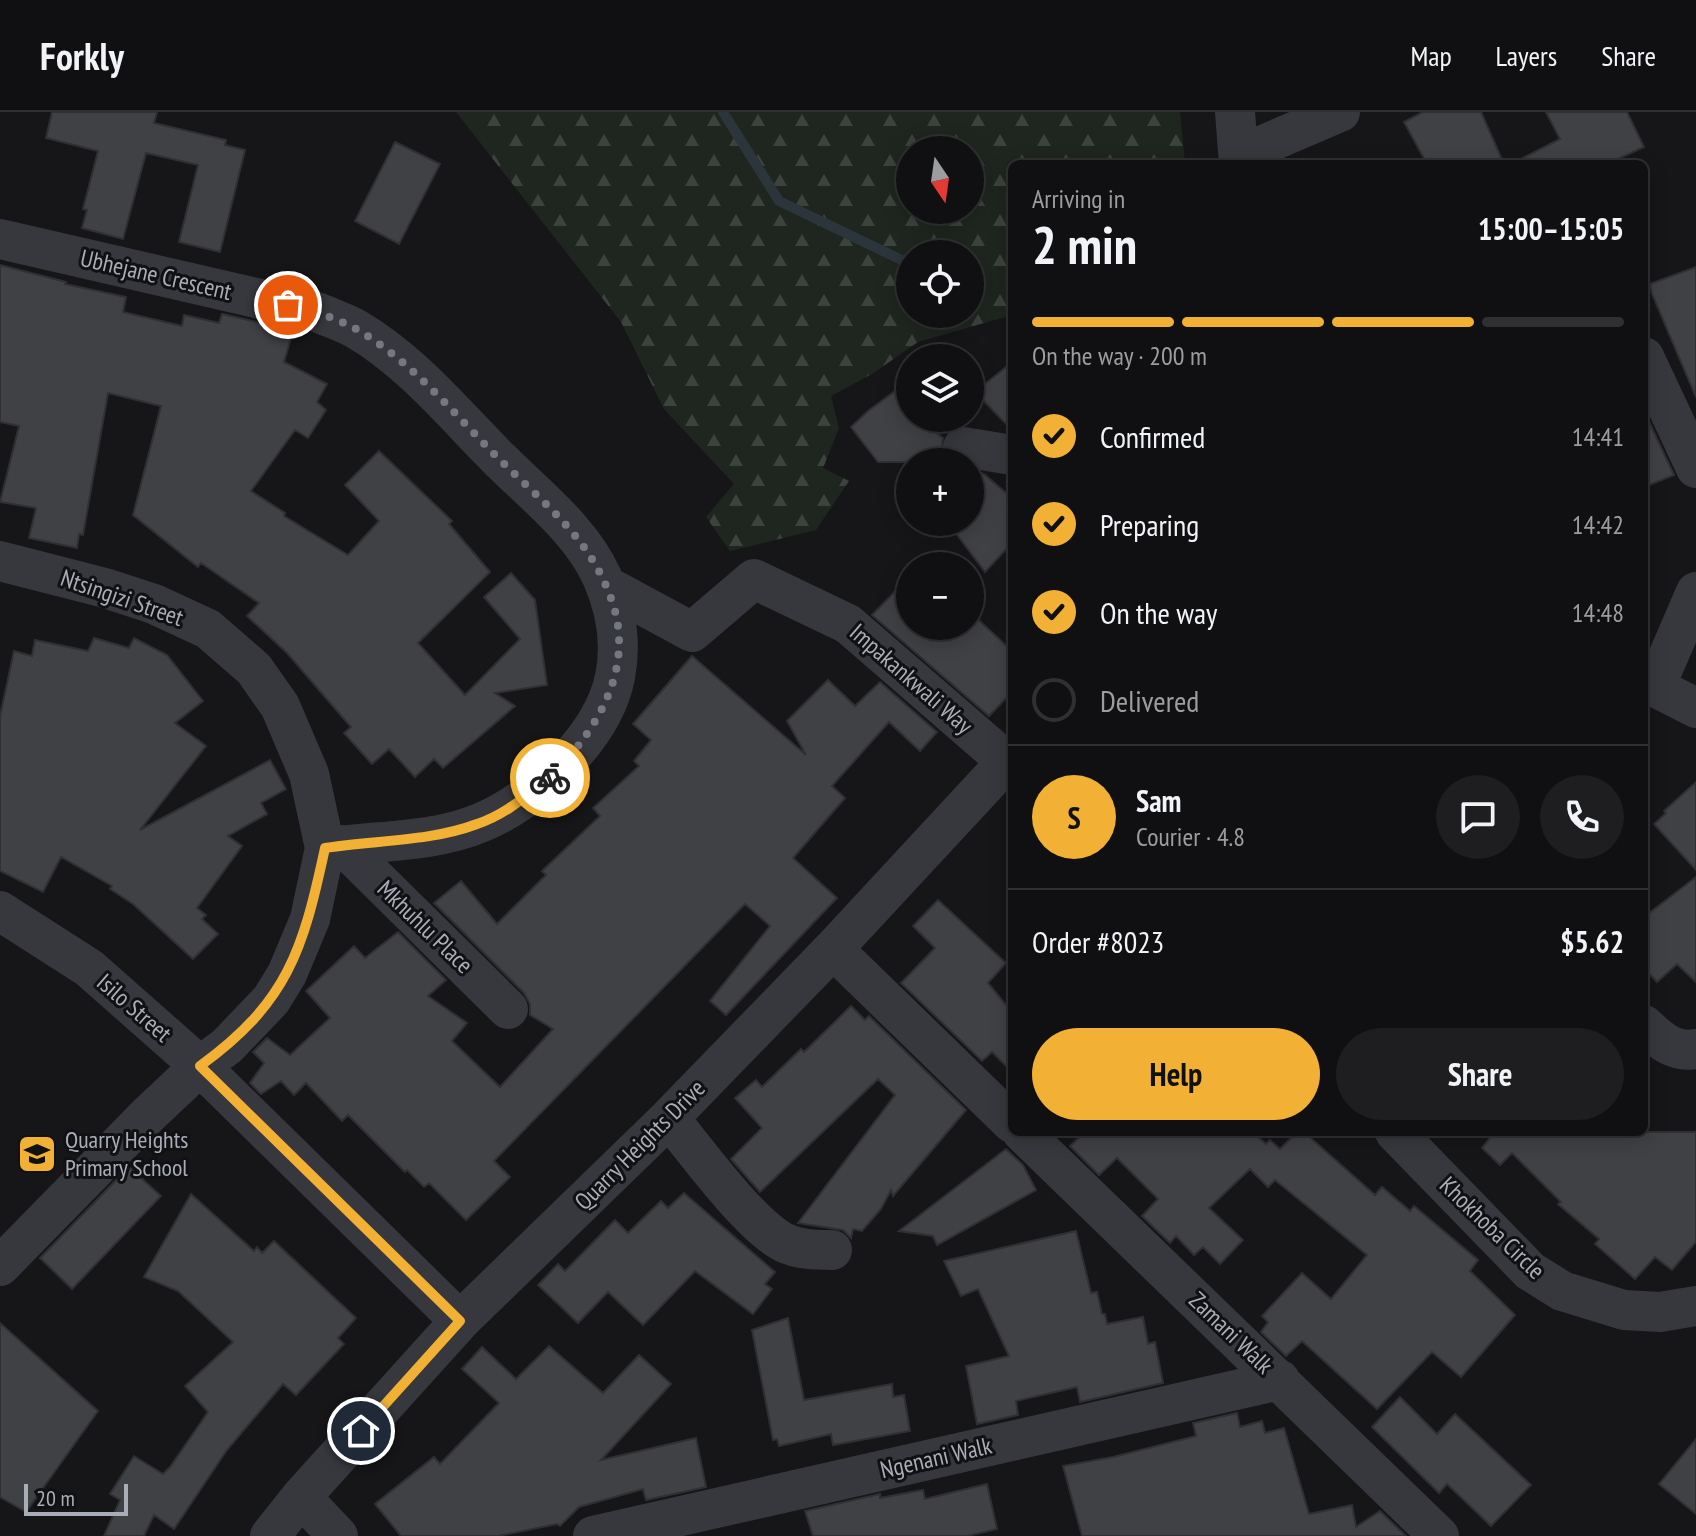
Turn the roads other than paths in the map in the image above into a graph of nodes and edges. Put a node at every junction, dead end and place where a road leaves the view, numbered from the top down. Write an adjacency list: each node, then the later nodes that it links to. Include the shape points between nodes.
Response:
1 (1235, 112): 3 (street)
2 (1340, 112): 3 (street)
3 (1239, 160)
4 (0, 239): 10 (street, Ubhejane Crescent, via 317,312 355,328 417,376 576,537)
5 (1648, 366): 8 (street)
6 (963, 447): 7 (street)
7 (1008, 454)
8 (1696, 468)
9 (0, 561): 16 (street, Ntsingizi Street, via 154,604 208,629 254,669 280,706)
10 (605, 585): 14 (street, Impakankwali Way, via 692,632 754,579 848,624); 16 (street, Ubhejane Crescent, via 619,640 615,678 602,712 551,777 511,808 478,824)
11 (1696, 592): 12 (street)
12 (1650, 687): 13 (street)
13 (1696, 708)
14 (1008, 759)
15 (1008, 765): 18 (street, Quarry Heights Drive)
16 (333, 846): 19 (street, Mkhuhlu Place); 22 (street, Ntsingizi Street, via 287,974 249,1025)
17 (0, 911): 22 (street, Isilo Street, via 89,968)
18 (833, 949): 23 (street, Quarry Heights Drive); 24 (street)
19 (508, 1009)
20 (1648, 1029): 21 (street, via 1673,1047)
21 (1696, 1049)
22 (200, 1066): 28 (street, Ntsingizi Street); 30 (street, Isilo Street)
23 (669, 1118): 27 (street, via 753,1217 782,1241 798,1248); 30 (street, Quarry Heights Drive)
24 (1008, 1119)
25 (1026, 1136): 31 (street, Zamani Walk)
26 (1399, 1136): 29 (street, Khokhoba Circle, via 1530,1271 1562,1291 1600,1305 1643,1312)
27 (832, 1250)
28 (0, 1266)
29 (1696, 1306)
30 (460, 1321): 32 (street, Quarry Heights Drive)
31 (1280, 1380): 35 (street, Ngenani Walk); 36 (street, Zamani Walk)
32 (301, 1497): 33 (street, Quarry Heights Drive); 34 (street)
33 (270, 1536)
34 (338, 1536)
35 (593, 1536)
36 (1439, 1536)

